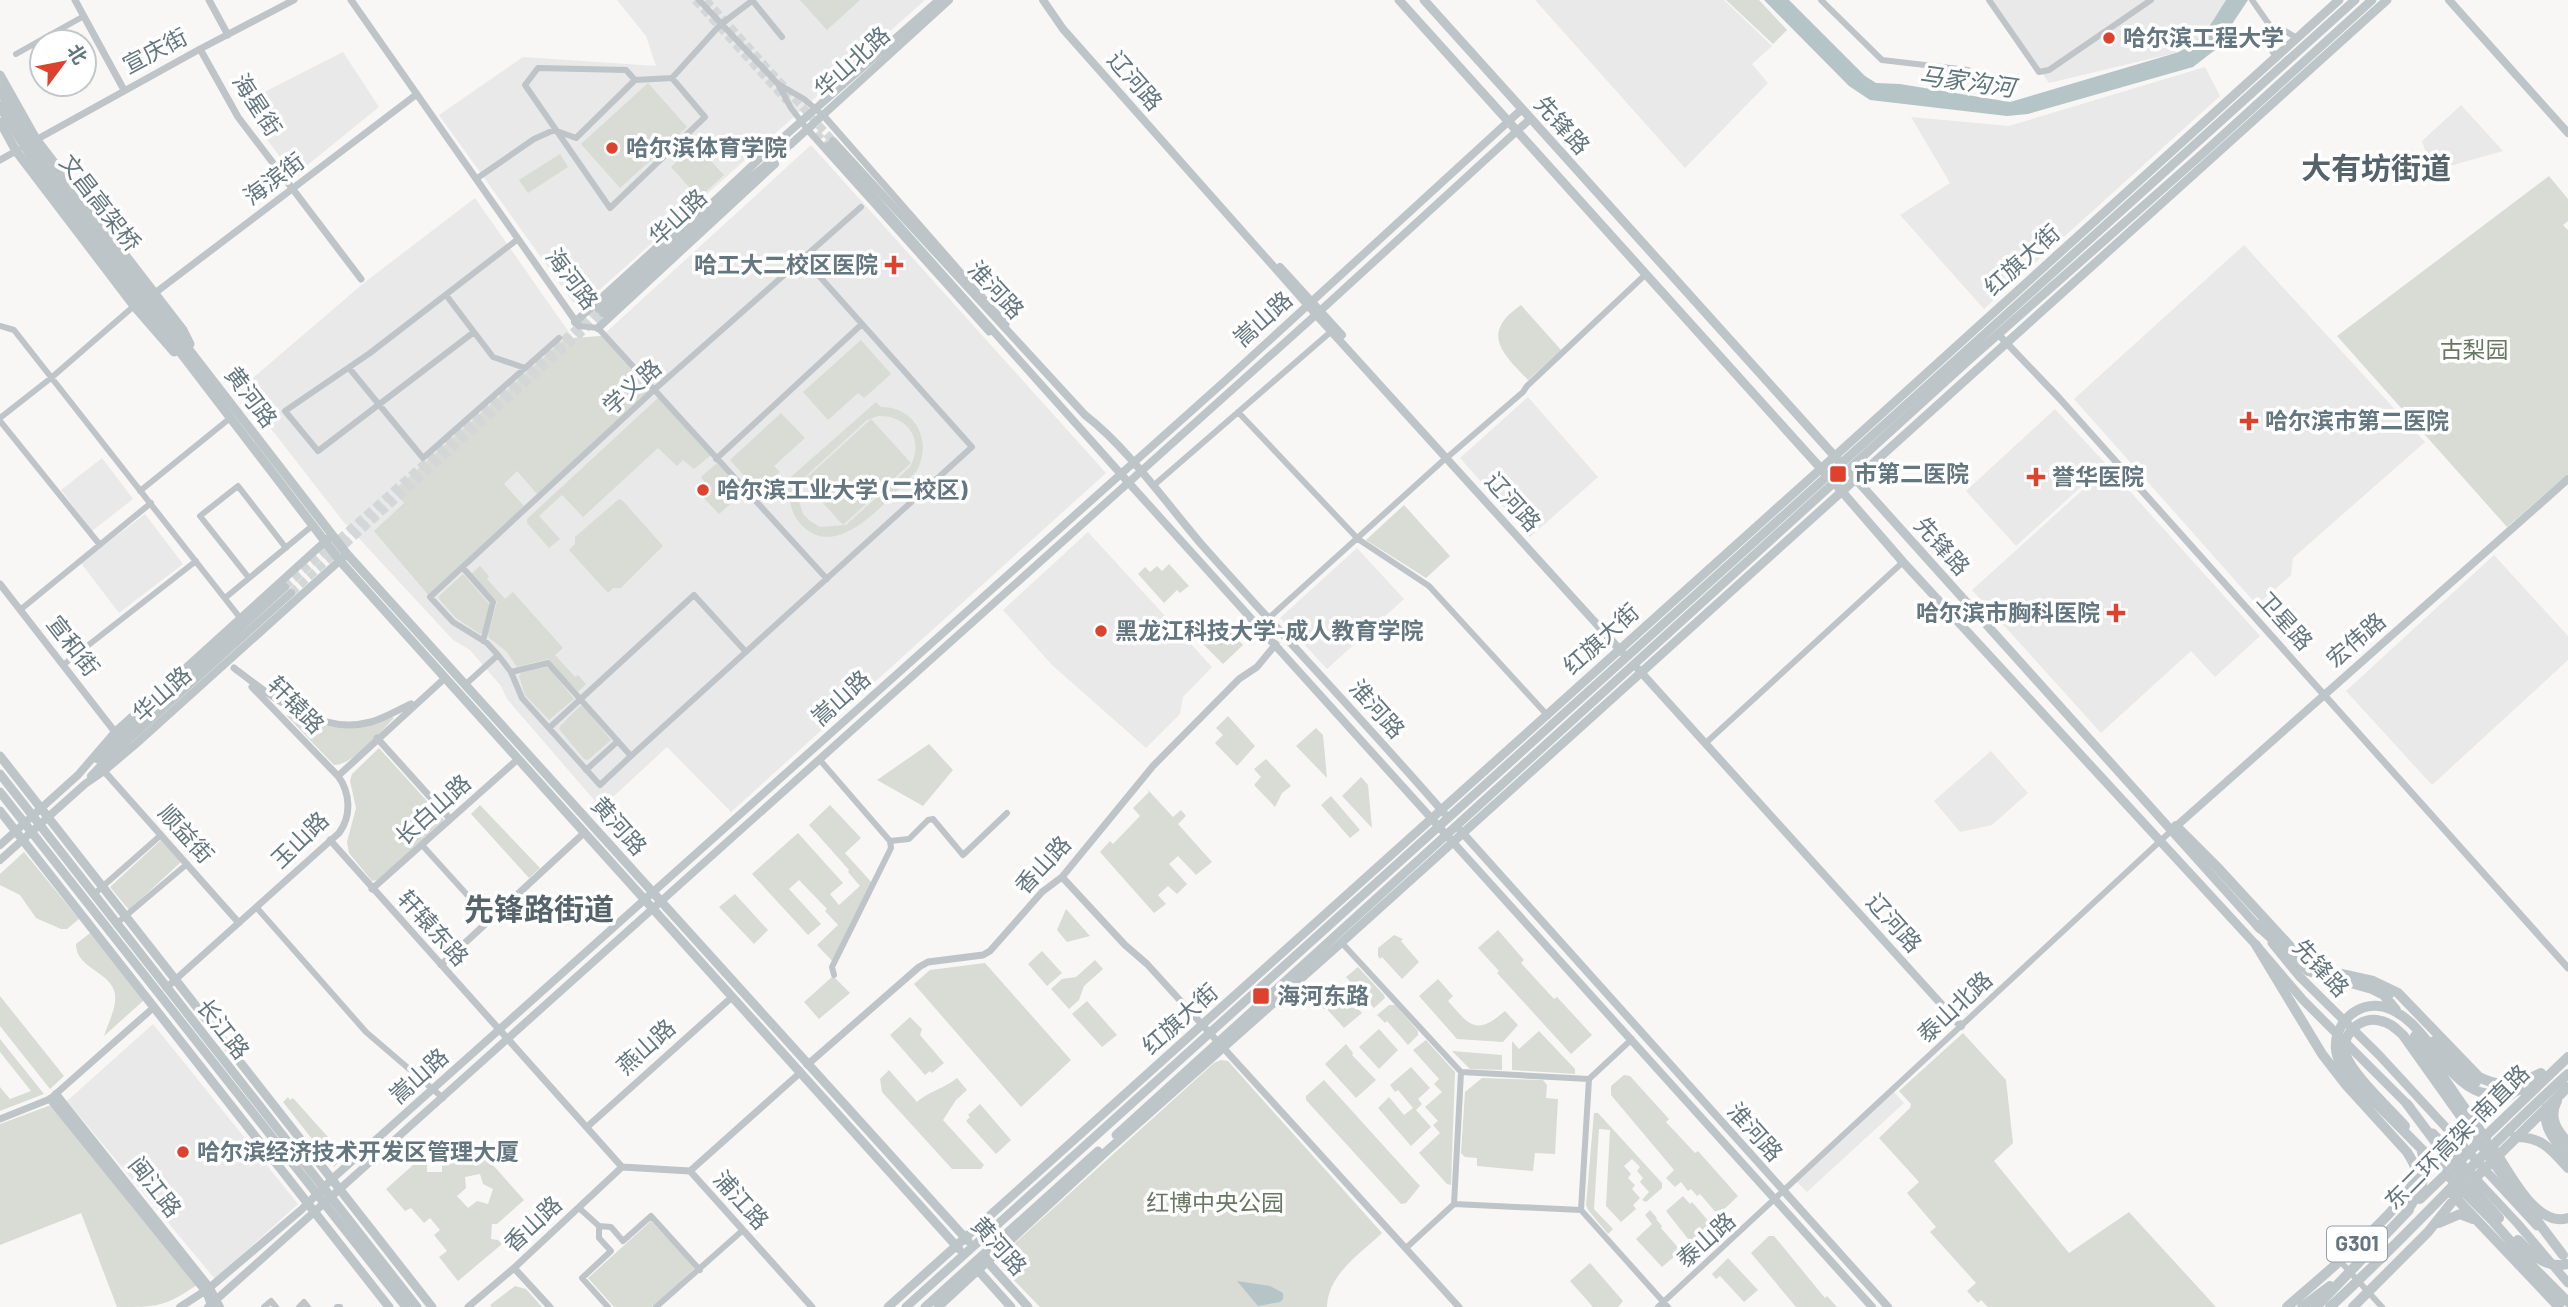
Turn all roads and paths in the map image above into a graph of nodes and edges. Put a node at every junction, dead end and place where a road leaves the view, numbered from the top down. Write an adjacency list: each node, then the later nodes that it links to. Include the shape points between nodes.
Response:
1 (75, 0): 23 (street)
2 (209, 0): 26 (street)
3 (294, 0): 22 (street, 宣庆街)
4 (351, 0): 39 (street, 海河路)
5 (699, 0): 24 (street)
6 (752, 0): 24 (street); 27 (street)
7 (939, 0): 42 (main road, 华山北路)
8 (950, 0): 42 (main road, 华山北路)
9 (1043, 0): 64 (main road, 辽河路, via 1063,29)
10 (1049, 0): 64 (main road, 辽河路, via 1100,65)
11 (1399, 0): 45 (main road, 先锋路)
12 (1424, 0): 41 (main road, 先锋路)
13 (1821, 0): 32 (street, via 1882,60)
14 (1989, 0): 15 (street, via 2039,72 2049,70)
15 (2151, 0)
16 (2252, 0): 25 (street)
17 (2339, 0): 28 (main road, 红旗大街)
18 (2355, 0): 92 (main road, 红旗大街)
19 (2372, 0): 73 (main road, 红旗大街)
20 (2387, 0): 76 (main road, 红旗大街)
21 (2449, 0): 49 (main road)
22 (280, 3): 26 (street, 宣庆街)
23 (84, 16): 30 (street); 38 (street)
24 (720, 25): 34 (street); 36 (street)
25 (2273, 30): 28 (street, via 2282,29); 31 (street, via 2269,45)
26 (228, 34): 29 (street, 宣庆街)
27 (782, 37)
28 (2297, 38): 31 (main road, 红旗大街)
29 (200, 49): 38 (street, 宣庆街); 56 (street, 海星街, via 238,117)
30 (16, 54)
31 (2276, 58): 92 (main road, 红旗大街)
32 (1968, 70)
33 (0, 75): 50 (main road, 黄河路)
34 (672, 78): 35 (street); 47 (street, via 705,117 611,208)
35 (635, 80): 47 (street, via 576,138); 47 (street, via 626,70 538,68 525,85)
36 (778, 85): 42 (street); 46 (street)
37 (0, 90): 74 (highway, 文昌高架桥, via 43,162)
38 (124, 90): 50 (street, 宣庆街)
39 (417, 94): 55 (street, 海河路); 56 (street, 海滨街)
40 (0, 106): 74 (highway, 文昌高架桥, via 37,167)
41 (1522, 109): 43 (main road, 先锋路); 45 (main road, 嵩山路)
42 (820, 112): 46 (main road, 华山北路); 77 (street)
43 (1530, 119): 48 (main road, 嵩山路); 92 (main road, 先锋路)
44 (0, 122): 53 (main road, 黄河路)
45 (1508, 122): 48 (main road, 先锋路); 64 (main road, 嵩山路)
46 (807, 124): 51 (main road, 华山路); 52 (main road); 79 (street, via 979,322)
47 (554, 130): 55 (street)
48 (1516, 132): 60 (main road, 先锋路); 66 (main road, 嵩山路)
49 (2568, 133)
50 (36, 139): 53 (street, 宣庆街); 62 (main road, 黄河路)
51 (790, 145): 52 (main road, 华山路, via 601,311); 70 (main road, via 758,182)
52 (771, 148): 67 (main road, 华山路)
53 (16, 151): 54 (street, 宣庆街); 65 (main road, 黄河路)
54 (0, 160)
55 (476, 179): 58 (street, 海河路)
56 (292, 190): 61 (street, 海星街); 62 (street, 海滨街)
57 (861, 207): 59 (street, 学义路)
58 (518, 239): 63 (street); 67 (street, 海河路)
59 (804, 259): 68 (street); 84 (street, 学义路)
60 (1646, 274): 89 (street); 96 (main road, 先锋路)
61 (361, 279)
62 (155, 293): 78 (main road, 黄河路)
63 (446, 295): 72 (street); 81 (street)
64 (1310, 303): 66 (main road, 辽河路); 91 (main road, 嵩山路)
65 (134, 306): 80 (main road, 黄河路); 83 (street)
66 (1318, 313): 71 (main road, 辽河路); 93 (main road, 嵩山路)
67 (577, 324): 70 (street, 海河路)
68 (862, 324): 90 (street); 112 (street, via 972,447)
69 (0, 326): 83 (street, via 14,330)
70 (598, 328): 84 (street, 海河路)
71 (1333, 330): 86 (street); 89 (main road, 辽河路)
72 (474, 332): 82 (street, via 493,357); 85 (street)
73 (1998, 334): 76 (street, 卫星路); 92 (main road, 红旗大街)
74 (173, 337): 78 (main road, 黄河路); 80 (main road, 黄河路)
75 (559, 338): 82 (street)
76 (2005, 343): 95 (main road, 红旗大街); 131 (street, 卫星路)
77 (1028, 353): 79 (main road, 淮河路, via 831,144); 91 (main road, 淮河路)
78 (197, 358): 103 (main road, 黄河路)
79 (1019, 360): 94 (main road, 淮河路)
80 (188, 365): 88 (main road, 黄河路)
81 (349, 368): 85 (street); 85 (street, via 285,411 318,451)
82 (525, 368): 85 (street, via 423,458)
83 (51, 378): 87 (street); 100 (street)
84 (655, 389): 90 (street, 海河路); 110 (street, 学义路)
85 (381, 405)
86 (1238, 412): 99 (street); 104 (street)
87 (0, 419): 105 (street)
88 (229, 419): 100 (street); 102 (main road, 黄河路)
89 (1449, 456): 104 (street); 121 (main road, 辽河路)
90 (716, 459): 112 (street, 海河路)
91 (1132, 463): 93 (main road, 淮河路); 94 (main road, 嵩山路)
92 (1842, 463): 95 (main road, 先锋路); 96 (main road, 红旗大街)
93 (1140, 472): 98 (main road, 嵩山路); 99 (main road, 淮河路)
94 (1120, 473): 98 (main road, 淮河路); 181 (main road, 嵩山路)
95 (1856, 479): 96 (main road, 红旗大街); 162 (main road, 先锋路)
96 (1831, 480): 109 (main road, 先锋路); 121 (main road, 红旗大街); 124 (main road, 红旗大街); 127 (main road, 红旗大街)
97 (2568, 480): 131 (main road, 宏伟路)
98 (1128, 482): 118 (main road, 淮河路); 144 (main road, 嵩山路)
99 (1153, 486): 117 (main road, 淮河路)
100 (140, 491): 101 (street)
101 (151, 503): 105 (street); 108 (street)
102 (312, 526): 103 (main road, 黄河路); 106 (street)
103 (329, 539): 107 (main road, 黄河路); 116 (main road, 华山路)
104 (1358, 539): 117 (street); 134 (street, via 1429,586)
105 (100, 545): 115 (street)
106 (286, 548): 111 (street); 111 (street, via 239,486 200,516)
107 (343, 557): 126 (main road, 华山路); 129 (main road, 黄河路); 130 (main road, 黄河路)
108 (196, 561): 114 (street); 125 (street)
109 (1903, 562): 139 (street); 173 (main road, 先锋路)
110 (463, 568): 119 (street, via 493,602); 119 (street, 学义路, via 430,597 463,630)
111 (248, 578): 114 (street)
112 (827, 579): 122 (street)
113 (0, 584): 115 (street, 宣和街)
114 (225, 598): 116 (street)
115 (20, 610): 125 (street, 宣和街)
116 (241, 619): 137 (main road, 华山路)
117 (1269, 619): 118 (street); 152 (main road, 淮河路)
118 (1260, 626): 120 (main road, 淮河路)
119 (483, 641): 123 (street)
120 (1276, 644): 157 (main road, 淮河路); 178 (street, 香山路, via 1153,765)
121 (1621, 647): 124 (main road, 辽河路); 134 (main road, 红旗大街)
122 (746, 652): 132 (street, via 694,595); 142 (street)
123 (498, 655): 128 (street); 130 (street)
124 (1628, 656): 127 (main road, 辽河路); 135 (main road, 红旗大街)
125 (63, 665): 137 (street, 宣和街)
126 (231, 665): 133 (street, via 293,710 339,724 371,722); 146 (main road, 华山路); 149 (street, 轩辕路)
127 (1639, 667): 139 (main road, 辽河路); 159 (main road, 红旗大街); 167 (main road, 红旗大街); 203 (main road, 辽河路)
128 (511, 672): 132 (street, via 548,663); 136 (street, via 522,698)
129 (445, 678): 133 (street); 143 (main road, 黄河路)
130 (466, 684): 181 (main road, 黄河路)
131 (2324, 694): 162 (main road, 宏伟路); 195 (street, 卫星路)
132 (581, 699): 136 (street); 140 (street)
133 (418, 701): 138 (street)
134 (1546, 715): 135 (street); 152 (main road, 红旗大街)
135 (1553, 723): 159 (main road, 红旗大街)
136 (549, 728): 145 (street)
137 (115, 732): 148 (main road, 华山路)
138 (377, 738): 149 (street); 158 (street)
139 (1709, 740): 203 (main road, 辽河路)
140 (618, 741): 142 (street); 145 (street)
141 (0, 756): 154 (main road)
142 (631, 756): 145 (street, via 600,785)
143 (518, 759): 158 (street, 长白山路); 166 (main road, 黄河路)
144 (819, 759): 171 (street); 184 (main road, 嵩山路)
145 (586, 770)
146 (104, 771): 150 (main road, 华山路); 168 (street, 顺益街)
147 (0, 774): 154 (main road, 长江路)
148 (78, 775): 150 (main road, via 288,590 104,761); 154 (main road, 华山路)
149 (338, 776): 170 (street, 玉山路, via 346,792 348,816 342,830)
150 (85, 784): 156 (main road, 华山路)
151 (0, 792): 160 (main road, 长江路)
152 (1441, 810): 157 (main road, 红旗大街); 159 (main road, 淮河路)
153 (0, 811): 164 (main road)
154 (36, 812): 156 (main road); 160 (main road, 华山路); 161 (main road, 长江路)
155 (1007, 813): 171 (street, via 963,855 933,819 909,839)
156 (48, 818): 161 (main road, 华山路); 179 (main road)
157 (1432, 818): 163 (main road, 淮河路); 202 (main road, 红旗大街)
158 (450, 819): 175 (street, 长白山路)
159 (1452, 821): 163 (main road, 红旗大街); 167 (main road, 淮河路)
160 (24, 823): 164 (main road, 华山路); 165 (main road, 长江路)
161 (40, 825): 165 (main road, 华山路); 182 (main road, 长江路)
162 (2173, 829): 173 (street, 泰山北路); 191 (main road, 先锋路); 214 (highway, via 2217,867 2305,961 2398,993 2489,1083 2512,1085)
163 (1443, 830): 172 (main road, 淮河路); 192 (main road, 红旗大街); 205 (main road, 红旗大街)
164 (16, 831): 169 (main road); 174 (main road, 华山路)
165 (32, 832): 169 (main road, 华山路); 236 (main road, 长江路)
166 (585, 832): 183 (main road, 黄河路); 188 (street)
167 (1463, 833): 172 (main road, 红旗大街); 234 (main road, 淮河路)
168 (161, 835): 177 (street, 顺益街); 179 (street)
169 (22, 840): 176 (main road, 华山路); 201 (main road)
170 (330, 840): 180 (street, 轩辕东路); 185 (street, 玉山路)
171 (890, 841): 196 (street, via 891,848 832,967)
172 (1453, 842): 192 (main road, 红旗大街); 206 (main road, 淮河路)
173 (2160, 842): 193 (main road, 先锋路); 203 (street, 泰山北路)
174 (0, 845)
175 (422, 845): 180 (street, 长白山路); 188 (street)
176 (0, 860)
177 (187, 864): 187 (street); 189 (street, 顺益街)
178 (1062, 877): 202 (street); 211 (street, 香山路, via 1042,892 990,951 919,967)
179 (104, 887): 182 (street); 187 (main road)
180 (372, 889): 194 (street, 轩辕东路)
181 (654, 893): 183 (main road, 嵩山路); 184 (main road, 黄河路)
182 (93, 895): 190 (main road, 长江路)
183 (646, 900): 186 (main road, 黄河路); 204 (main road, 嵩山路)
184 (662, 901): 186 (main road, 嵩山路); 211 (main road, 黄河路)
185 (257, 908): 189 (street, 玉山路); 216 (street, via 366,1032)
186 (654, 908): 200 (main road, 黄河路); 207 (main road, 嵩山路)
187 (126, 916): 190 (street); 197 (main road)
188 (489, 919): 194 (street)
189 (239, 923): 197 (street, 玉山路)
190 (116, 924): 198 (main road, 长江路)
191 (2257, 925): 199 (highway, via 2308,971); 245 (main road, 先锋路, via 2299,975)
192 (1338, 939): 208 (main road, 红旗大街); 212 (street)
193 (2256, 945): 221 (main road, 先锋路, via 2303,1000); 231 (highway, via 2322,1054 2407,1152)
194 (440, 965): 204 (street, 轩辕东路)
195 (2568, 968)
196 (834, 975)
197 (175, 980): 198 (street, 玉山路); 232 (main road)
198 (166, 988): 233 (main road, 长江路)
199 (2383, 994): 218 (highway); 248 (highway, via 2533,1205 2552,1219)
200 (733, 997): 211 (main road, 黄河路); 223 (street, 燕山路)
201 (153, 1008): 219 (street); 240 (main road)
202 (1202, 1024): 205 (street); 254 (main road, 红旗大街)
203 (1963, 1024): 234 (street, 泰山北路)
204 (500, 1030): 207 (street, 轩辕东路); 216 (main road, 嵩山路)
205 (1211, 1034): 208 (street); 257 (main road, 红旗大街)
206 (1632, 1039): 215 (street); 239 (main road, 淮河路)
207 (508, 1040): 220 (main road, 嵩山路); 223 (street)
208 (1221, 1045): 258 (street); 261 (main road, 红旗大街)
209 (2568, 1049): 214 (highway)
210 (2568, 1057): 214 (highway, 东二环高架-南直路)
211 (804, 1068): 229 (street, 香山路); 254 (main road, 黄河路); 256 (main road, 黄河路)
212 (1461, 1072): 215 (street); 241 (street)
213 (2568, 1074): 217 (highway, 东二环高架-南直路)
214 (2541, 1076): 217 (street); 218 (highway, via 2510,1093); 230 (highway, via 2499,1104); 247 (highway, 东二环高架-南直路)
215 (1589, 1079): 244 (street)
216 (433, 1089): 220 (street); 232 (main road, 嵩山路)
217 (2560, 1090): 224 (highway, 东二环高架-南直路); 225 (highway, via 2553,1123); 226 (highway, via 2545,1118); 238 (highway, G301)
218 (2493, 1094): 249 (highway, via 2465,1083 2404,1018 2386,1007 2356,1011 2338,1032 2338,1059 2351,1078)
219 (53, 1097): 222 (street); 271 (main road, 闽江路)
220 (443, 1098): 235 (main road, 嵩山路)
221 (2407, 1104): 262 (highway, via 2445,1157 2530,1253 2554,1265); 269 (main road)
222 (0, 1119)
223 (587, 1127): 227 (street)
224 (2494, 1142): 228 (highway, via 2529,1137 2547,1146); 268 (highway, 东二环高架-南直路)
225 (2568, 1143)
226 (2568, 1156)
227 (622, 1167): 229 (street, 浦江路); 243 (street, 香山路)
228 (2568, 1168)
229 (690, 1171): 252 (street, 浦江路)
230 (2428, 1173): 231 (highway); 238 (highway)
231 (2416, 1174): 263 (highway, G301, via 2398,1203)
232 (332, 1179): 233 (main road, 嵩山路); 235 (main road)
233 (324, 1188): 236 (main road, 嵩山路); 237 (main road, 长江路)
234 (1782, 1190): 239 (street, 泰山北路); 297 (main road, 淮河路)
235 (341, 1191): 237 (main road, 嵩山路); 283 (main road)
236 (316, 1195): 240 (main road, 嵩山路); 242 (main road, 长江路)
237 (332, 1198): 242 (main road, 嵩山路); 282 (main road, 长江路)
238 (2456, 1198): 250 (highway); 253 (highway, G301)
239 (1776, 1199): 274 (street, 泰山路); 296 (main road, 淮河路)
240 (308, 1203): 246 (main road); 271 (main road, 嵩山路)
241 (1454, 1204): 244 (street); 258 (street)
242 (324, 1205): 246 (main road, 嵩山路); 281 (main road, 长江路)
243 (579, 1208): 251 (street); 266 (street, 香山路)
244 (1581, 1210): 274 (street)
245 (2527, 1212): 247 (highway, via 2403,1035 2379,1020 2363,1021 2350,1032 2345,1053 2410,1131 2426,1164 2422,1189); 262 (highway)
246 (315, 1213): 273 (main road, 嵩山路); 280 (main road)
247 (2406, 1213): 264 (highway, 东二环高架-南直路)
248 (2568, 1218)
249 (2492, 1220): 253 (highway, via 2471,1210 2455,1210 2439,1216); 272 (highway)
250 (2481, 1224): 253 (highway, via 2460,1214); 305 (highway)
251 (599, 1226): 255 (street, via 611,1227); 259 (street, via 599,1238)
252 (743, 1230): 267 (street); 288 (street, 浦江路)
253 (2424, 1233): 270 (highway, G301)
254 (966, 1238): 256 (main road, 红旗大街); 257 (main road, 黄河路)
255 (623, 1241): 259 (street); 267 (street, via 651,1216)
256 (957, 1246): 260 (main road, 黄河路); 289 (main road, 红旗大街)
257 (974, 1247): 260 (main road, 红旗大街); 261 (main road, 黄河路)
258 (1406, 1248): 295 (street)
259 (611, 1251): 286 (street, via 582,1278)
260 (964, 1255): 265 (main road, 黄河路); 290 (main road, 红旗大街)
261 (985, 1259): 265 (main road, 红旗大街); 294 (main road, 黄河路)
262 (2566, 1260)
263 (2340, 1261): 270 (street); 298 (highway, G301)
264 (2358, 1265): 299 (highway); 300 (highway, 东二环高架-南直路)
265 (975, 1267): 291 (main road, 红旗大街); 292 (main road, 红旗大街); 293 (main road, 黄河路)
266 (514, 1268): 284 (street, 香山路); 285 (street)
267 (700, 1270): 287 (street)
268 (2369, 1273): 301 (highway, 东二环高架-南直路); 302 (highway)
269 (2568, 1283)
270 (2371, 1288): 303 (highway, G301); 304 (street)
271 (208, 1290): 273 (main road, 闽江路); 275 (main road, 嵩山路)
272 (2568, 1302)
273 (214, 1305)
274 (1663, 1305)
275 (180, 1307)
276 (264, 1307): 277 (street, via 271,1301)
277 (276, 1307)
278 (299, 1307): 279 (street, via 304,1303)
279 (308, 1307)
280 (389, 1307)
281 (406, 1307)
282 (417, 1307)
283 (432, 1307)
284 (468, 1307)
285 (550, 1307)
286 (608, 1307)
287 (656, 1307)
288 (812, 1307)
289 (888, 1307)
290 (906, 1307)
291 (925, 1307)
292 (938, 1307)
293 (1011, 1307)
294 (1028, 1307)
295 (1459, 1307)
296 (1872, 1307)
297 (1888, 1307)
298 (2287, 1307)
299 (2302, 1307)
300 (2316, 1307)
301 (2330, 1307)
302 (2339, 1307)
303 (2353, 1307)
304 (2382, 1307)
305 (2559, 1307)

